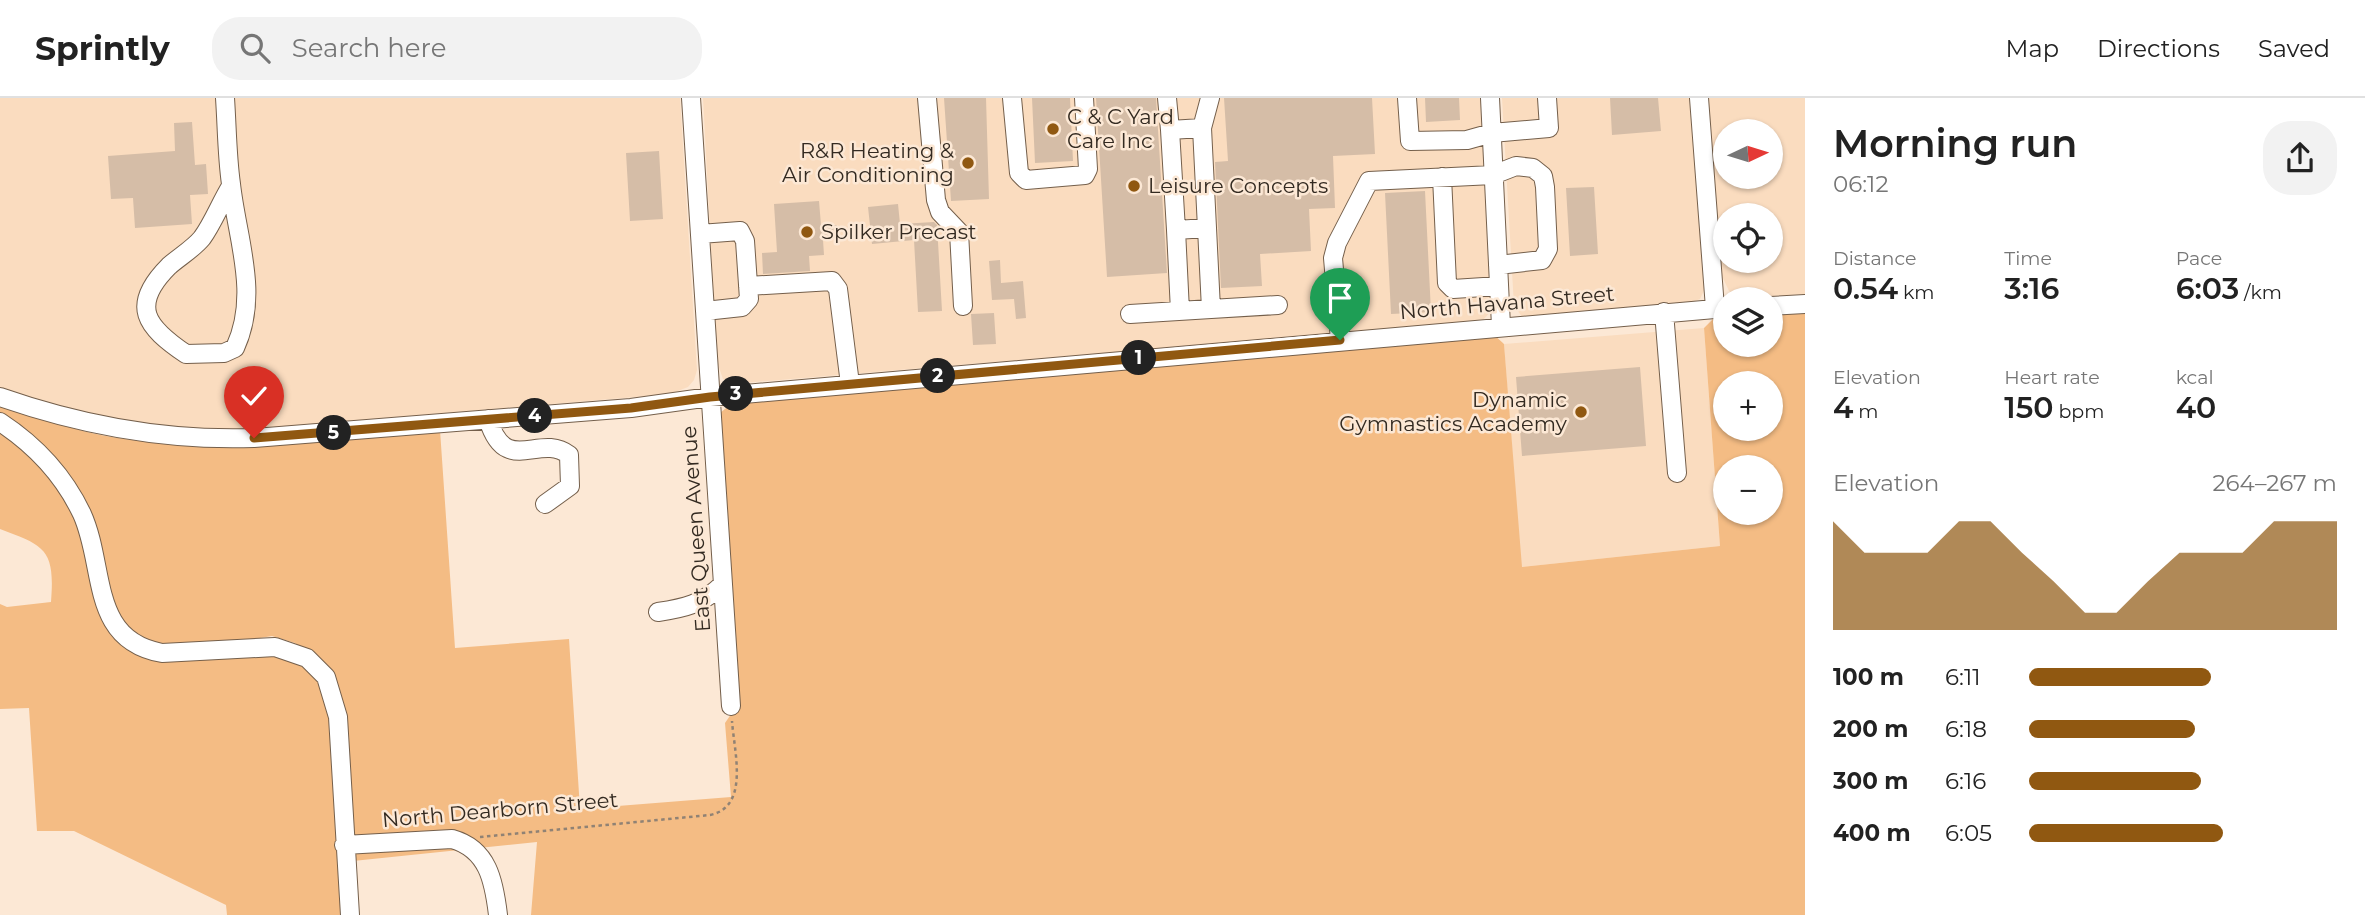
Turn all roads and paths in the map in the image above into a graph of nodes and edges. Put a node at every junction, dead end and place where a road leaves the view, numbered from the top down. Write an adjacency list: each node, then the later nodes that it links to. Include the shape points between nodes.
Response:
1 (225, 98): 17 (street)
2 (691, 98): 20 (street, East Queen Avenue)
3 (927, 98): 28 (street, via 936,200 940,212 959,232)
4 (1012, 98): 5 (street, via 1019,173 1026,180 1085,175)
5 (1084, 98)
6 (1167, 98): 13 (street)
7 (1210, 98): 12 (street)
8 (1407, 98): 14 (street, via 1410,141 1467,140)
9 (1490, 98): 14 (street)
10 (1547, 98): 14 (street, via 1549,128)
11 (1699, 98): 24 (street)
12 (1202, 128): 13 (street); 18 (street)
13 (1170, 130): 19 (street)
14 (1492, 133): 15 (street)
15 (1493, 175): 16 (street); 21 (street); 21 (street, via 1516,166 1533,168 1543,176 1549,232 1542,260)
16 (1442, 177): 23 (street, via 1447,283 1453,289); 36 (street, via 1369,181 1333,258)
17 (231, 186): 17 (street, via 201,239 169,266 147,294 150,325 186,354 224,353 235,348 243,332 248,310 246,278)
18 (1207, 228): 19 (street); 30 (street)
19 (1176, 230): 32 (street)
20 (700, 234): 22 (street, via 740,231 745,241); 31 (street, East Queen Avenue)
21 (1498, 265): 23 (street)
22 (748, 286): 31 (street, via 749,299 742,307); 37 (street, via 832,281 838,289)
23 (1499, 286): 35 (street)
24 (1718, 287)
25 (1805, 304): 27 (street)
26 (1278, 305): 30 (street)
27 (1783, 305)
28 (963, 306)
29 (1713, 308): 33 (street, North Havana Street)
30 (1211, 309): 32 (street)
31 (705, 311): 39 (street, East Queen Avenue)
32 (1180, 311): 34 (street)
33 (1664, 312): 35 (street, North Havana Street); 42 (street)
34 (1130, 314)
35 (1500, 326): 36 (street, North Havana Street)
36 (1340, 340): 37 (street, North Havana Street)
37 (850, 384): 39 (street, North Havana Street)
38 (0, 397): 40 (street, North Havana Street, via 91,425 193,439 284,437)
39 (710, 397): 40 (street, North Havana Street); 44 (street, East Queen Avenue)
40 (488, 419): 43 (street, via 493,435 515,452 556,447 569,455 570,486)
41 (0, 422): 48 (street, via 37,452 73,498 88,530 107,609 126,639 162,653 275,647 298,653 326,677 336,706)
42 (1677, 473)
43 (545, 504)
44 (722, 585): 45 (street, via 692,606); 46 (street, East Queen Avenue)
45 (658, 612)
46 (731, 706): 47 (path, North Dearborn Street, via 736,781 732,803 717,814)
47 (480, 837)
48 (344, 845): 49 (street); 50 (street, North Dearborn Street, via 452,839 468,844 488,868)
49 (349, 915)
50 (498, 915)

